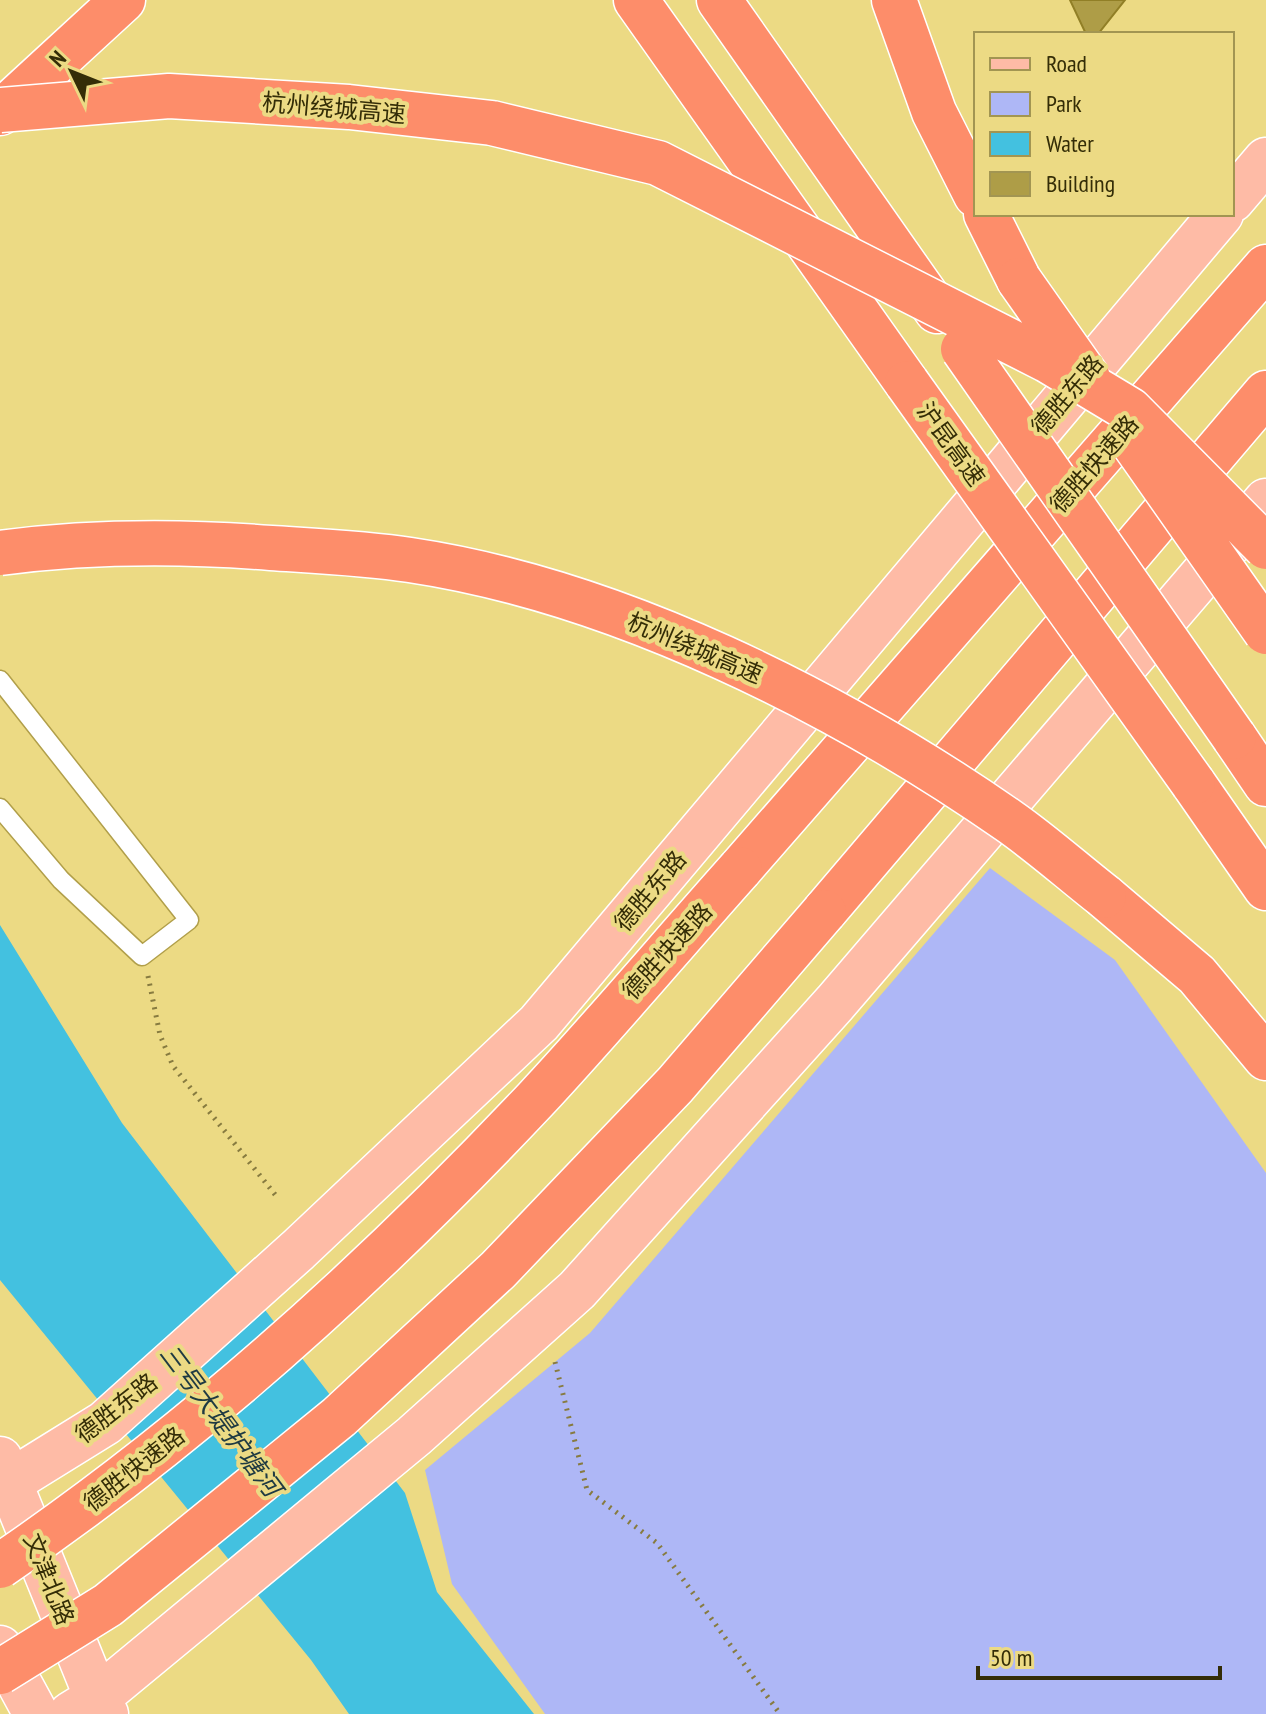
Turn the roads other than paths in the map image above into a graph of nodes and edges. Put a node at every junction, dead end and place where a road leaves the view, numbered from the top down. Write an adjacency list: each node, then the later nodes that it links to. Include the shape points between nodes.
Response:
1 (123, 0): 5 (highway)
2 (636, 0): 20 (highway, 沪昆高速, bridge)
3 (719, 0): 18 (highway, bridge)
4 (894, 0): 7 (highway, via 934,112)
5 (0, 111): 14 (highway, 杭州绕城高速, bridge, via 169,96 349,107 492,123 658,163 1047,360 1130,410)
6 (1266, 160): 8 (main road)
7 (974, 191)
8 (1234, 198)
9 (987, 216): 16 (highway, bridge, via 1019,280)
10 (1219, 216): 22 (main road, 德胜东路, via 539,1023 105,1423)
11 (1266, 267): 23 (highway, 德胜快速路, bridge, via 536,1099 353,1281 177,1437)
12 (1266, 393): 25 (highway, bridge, via 664,1096 498,1270 339,1417 108,1605)
13 (1266, 501): 26 (main road, via 835,1003 577,1290 414,1436)
14 (1266, 547)
15 (0, 553): 21 (highway, 杭州绕城高速, bridge, via 173,541 410,560 603,610 758,674 886,743 1010,822 1197,975)
16 (1266, 632)
17 (0, 680): 19 (lane, via 189,920 142,956 61,880)
18 (1266, 784)
19 (0, 808)
20 (1266, 888)
21 (1266, 1058)
22 (4, 1476): 26 (main road, 文津北路)
23 (0, 1566)
24 (0, 1648): 27 (main road)
25 (0, 1672)
26 (91, 1709)
27 (36, 1714)

